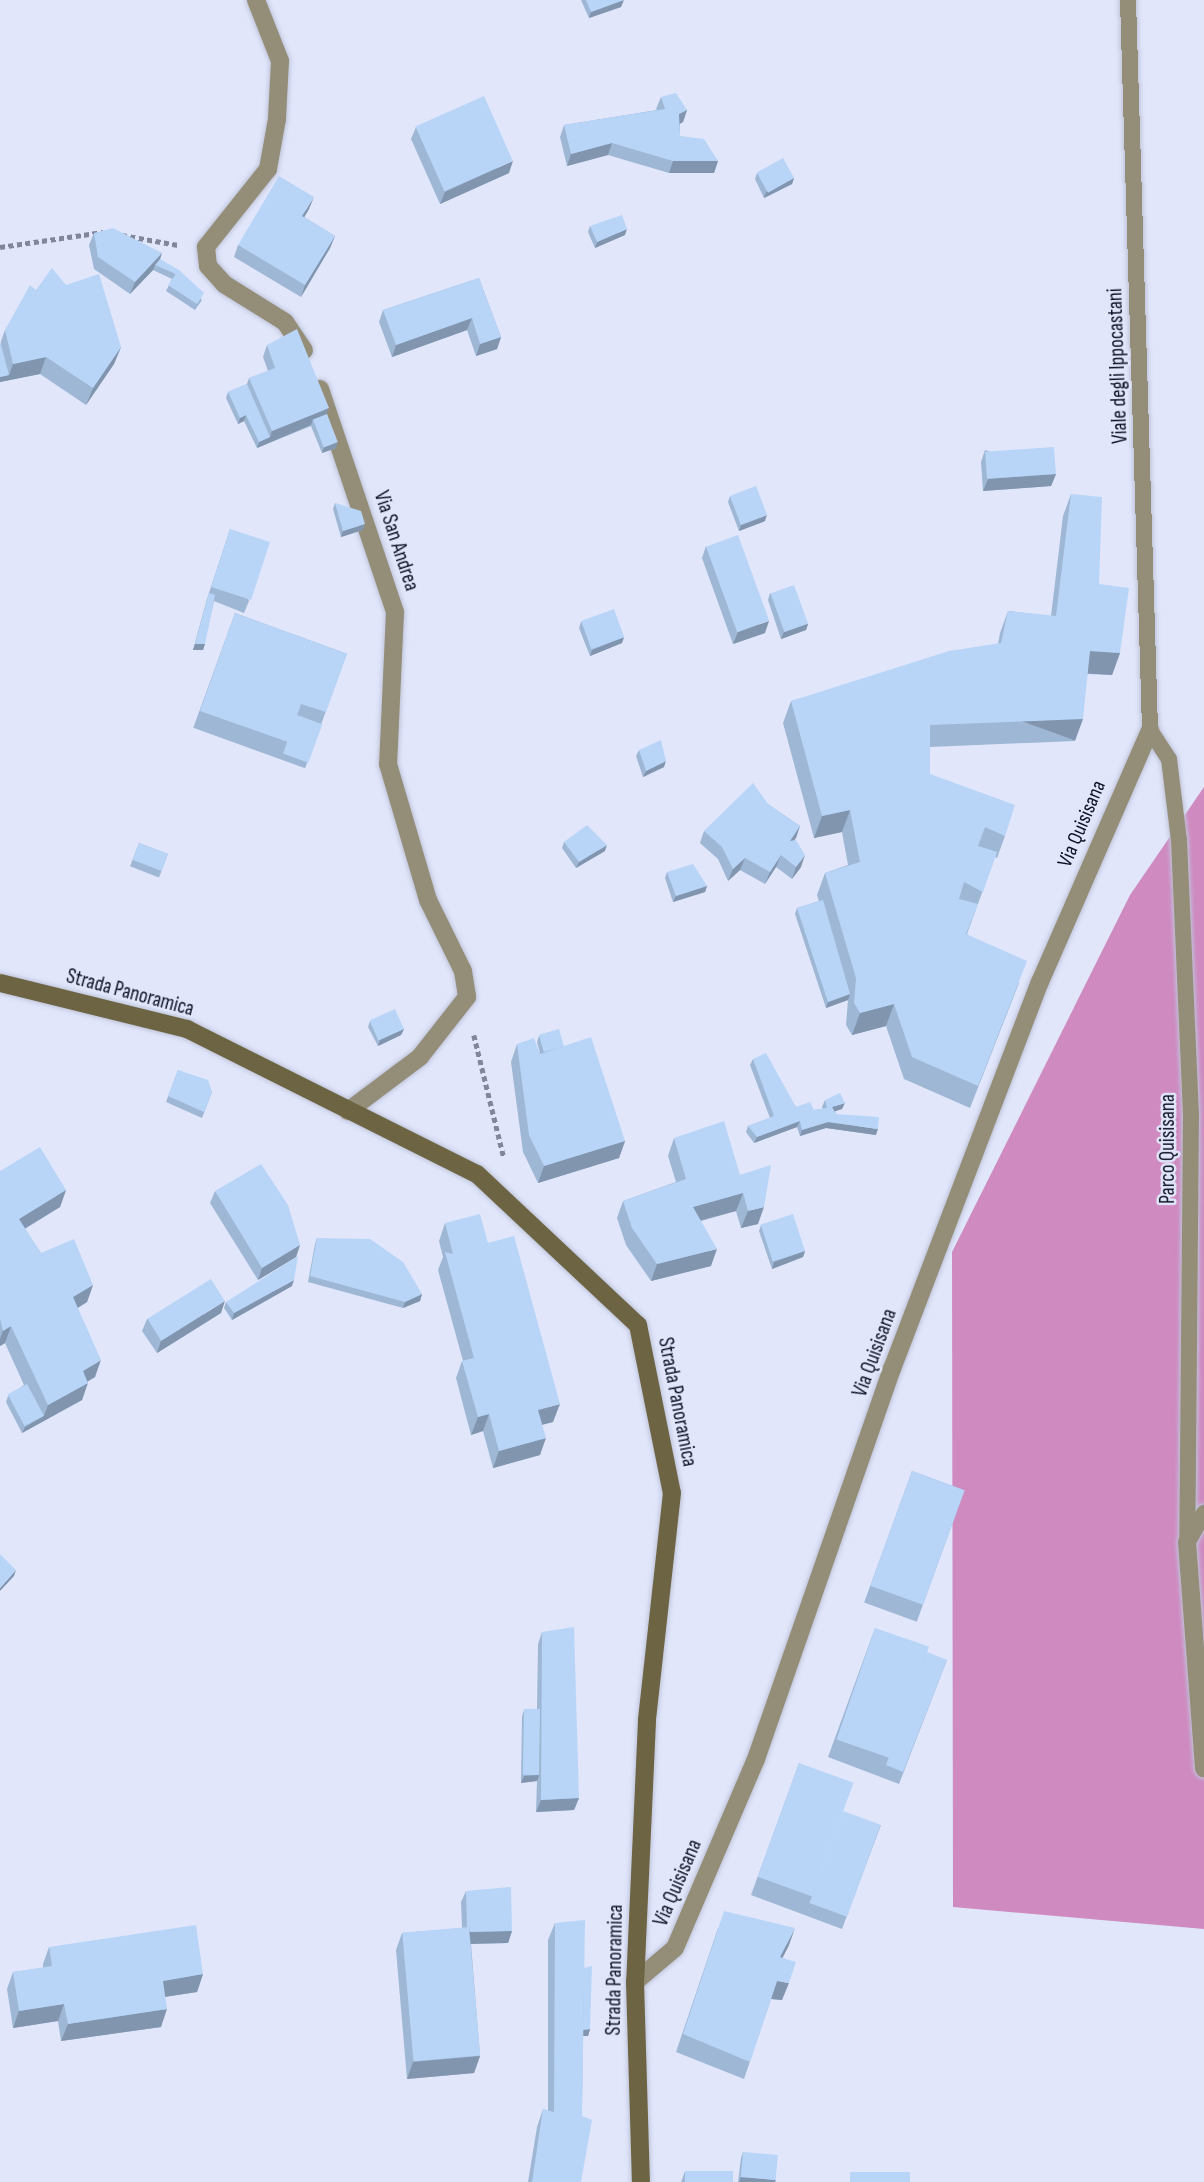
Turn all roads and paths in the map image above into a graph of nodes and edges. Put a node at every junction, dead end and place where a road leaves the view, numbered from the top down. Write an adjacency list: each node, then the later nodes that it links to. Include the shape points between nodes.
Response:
1 (256, 0): 4 (street, via 280,61 268,169 206,247)
2 (1128, 0): 5 (lane, Viale degli Ippocastani)
3 (0, 247): 4 (path, via 94,231 169,241)
4 (207, 256): 7 (street, Via San Andrea, via 224,284 285,322 300,339 338,435 395,612 388,764 428,900 463,971)
5 (1150, 730): 11 (lane, Parco Quisisana, via 1169,759 1180,854 1191,1114); 13 (street, Via Quisisana, via 1040,982 892,1369 756,1759 675,1948)
6 (0, 983): 8 (main road, Strada Panoramica, via 187,1029)
7 (463, 1004): 8 (street, via 420,1057); 9 (path, via 490,1082)
8 (348, 1111): 13 (main road, Strada Panoramica, via 477,1174 638,1325 671,1493 648,1721)
9 (501, 1150)
10 (1204, 1513): 11 (lane)
11 (1188, 1542): 12 (street)
12 (1204, 1768)
13 (635, 1982): 14 (main road, Strada Panoramica)
14 (641, 2182)

